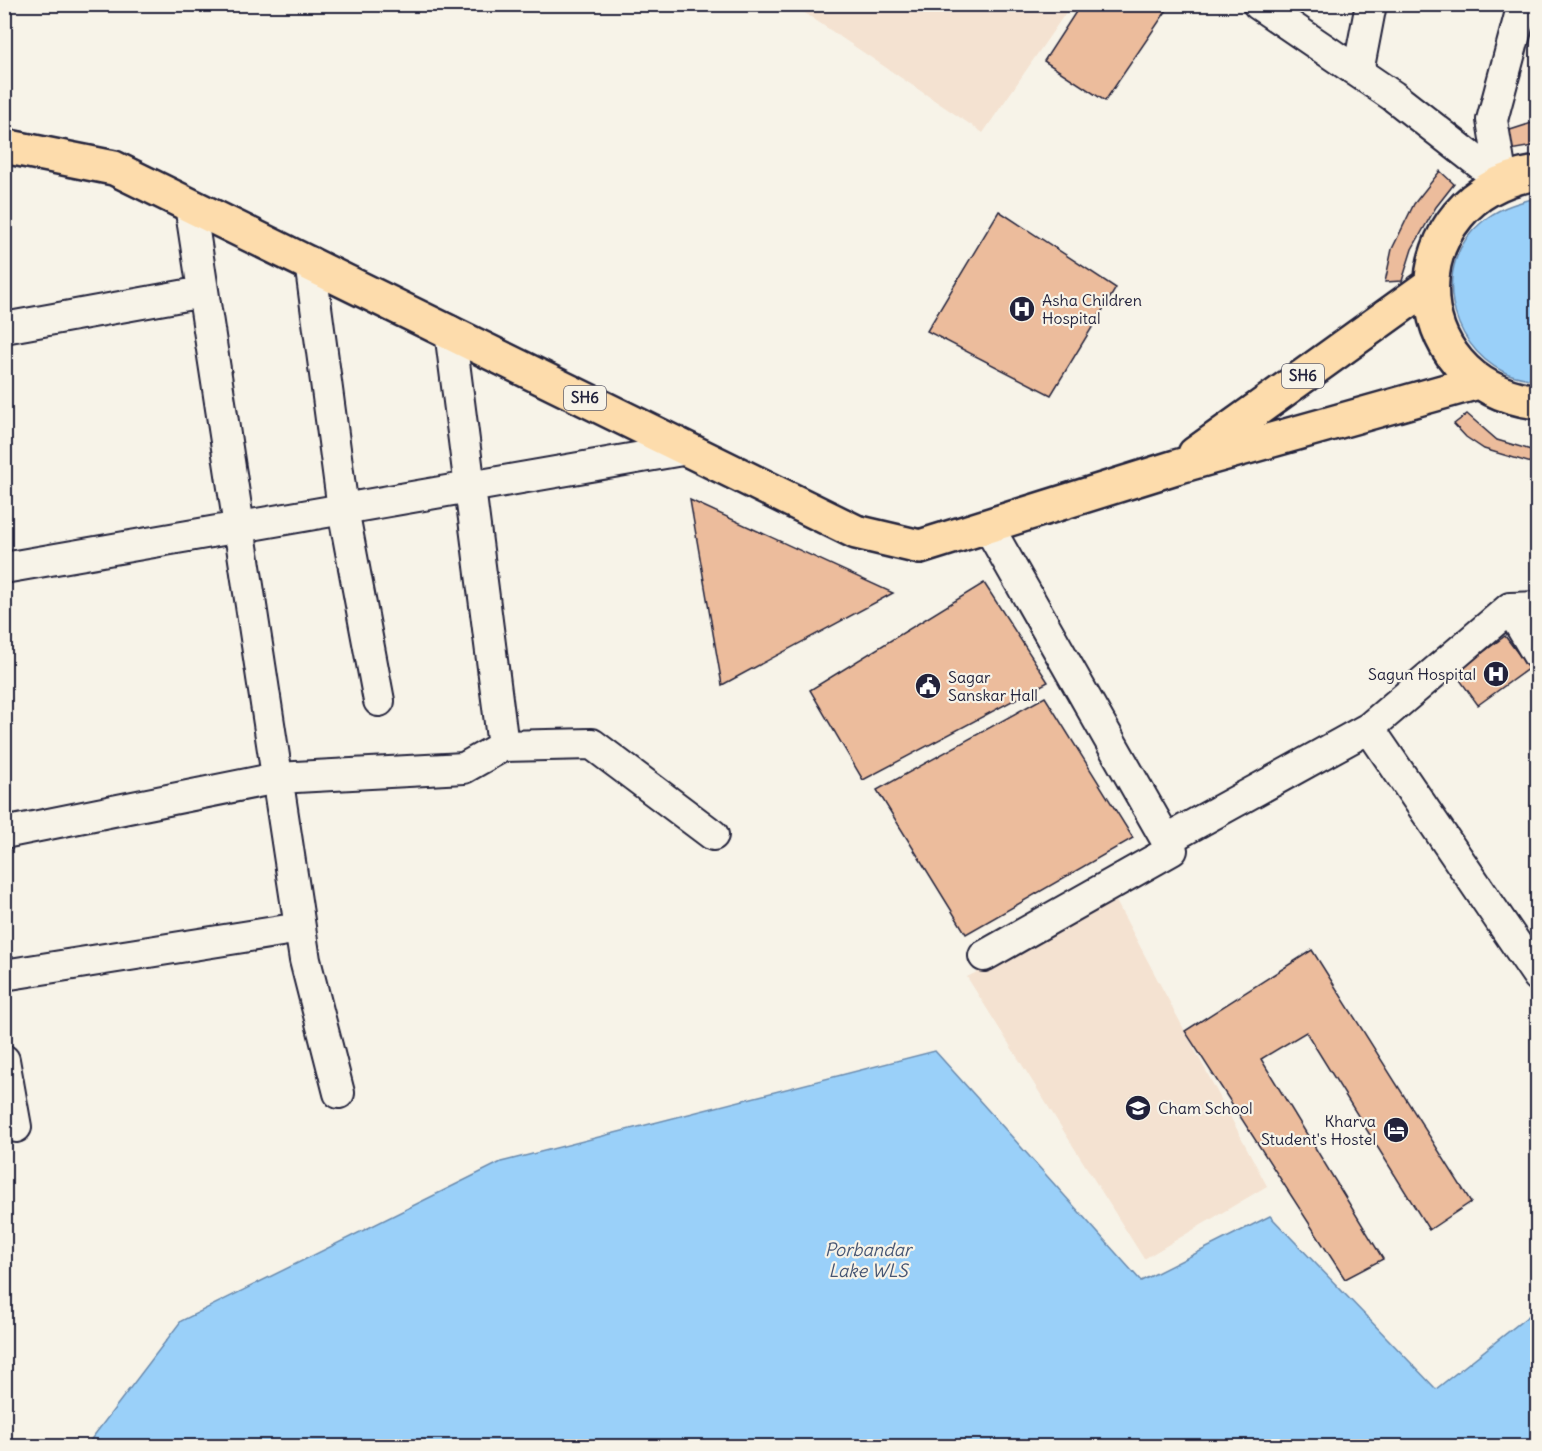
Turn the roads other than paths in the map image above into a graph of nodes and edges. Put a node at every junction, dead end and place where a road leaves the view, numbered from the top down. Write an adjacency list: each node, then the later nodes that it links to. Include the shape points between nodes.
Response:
1 (1258, 4): 4 (street)
2 (1371, 4): 4 (street)
3 (1523, 4): 7 (street, via 1492,120)
4 (1358, 72): 7 (street)
5 (4, 147): 8 (main road, SH6, via 114,168)
6 (1538, 172): 7 (main road)
7 (1502, 181): 10 (main road, via 1480,192 1454,217 1437,249)
8 (190, 205): 9 (main road, SH6); 11 (street)
9 (310, 262): 13 (main road, SH6); 19 (street)
10 (1430, 285): 14 (main road, via 1435,320 1450,353); 17 (main road, SH6)
11 (203, 292): 12 (street); 21 (street)
12 (4, 327)
13 (450, 331): 16 (main road, SH6); 18 (street)
14 (1478, 382): 15 (main road, via 1514,399); 17 (main road)
15 (1536, 404)
16 (688, 449): 18 (street); 20 (main road, SH6, via 856,532 920,547)
17 (1176, 467): 20 (main road, SH6)
18 (468, 487): 19 (street); 27 (street)
19 (343, 509): 21 (street); 25 (street)
20 (988, 526): 31 (street)
21 (238, 527): 22 (street); 28 (street)
22 (4, 568)
23 (1524, 607): 24 (street); 26 (street)
24 (1538, 655)
25 (379, 701)
26 (1369, 728): 31 (street); 35 (street)
27 (503, 746): 28 (street, via 464,768); 30 (street, via 592,744)
28 (277, 778): 29 (street); 32 (street)
29 (4, 833)
30 (713, 835)
31 (1166, 840): 33 (street, via 1172,850)
32 (300, 928): 34 (street); 37 (street)
33 (984, 956)
34 (4, 975)
35 (1538, 976)
36 (4, 1060): 38 (street)
37 (339, 1093)
38 (16, 1127)

